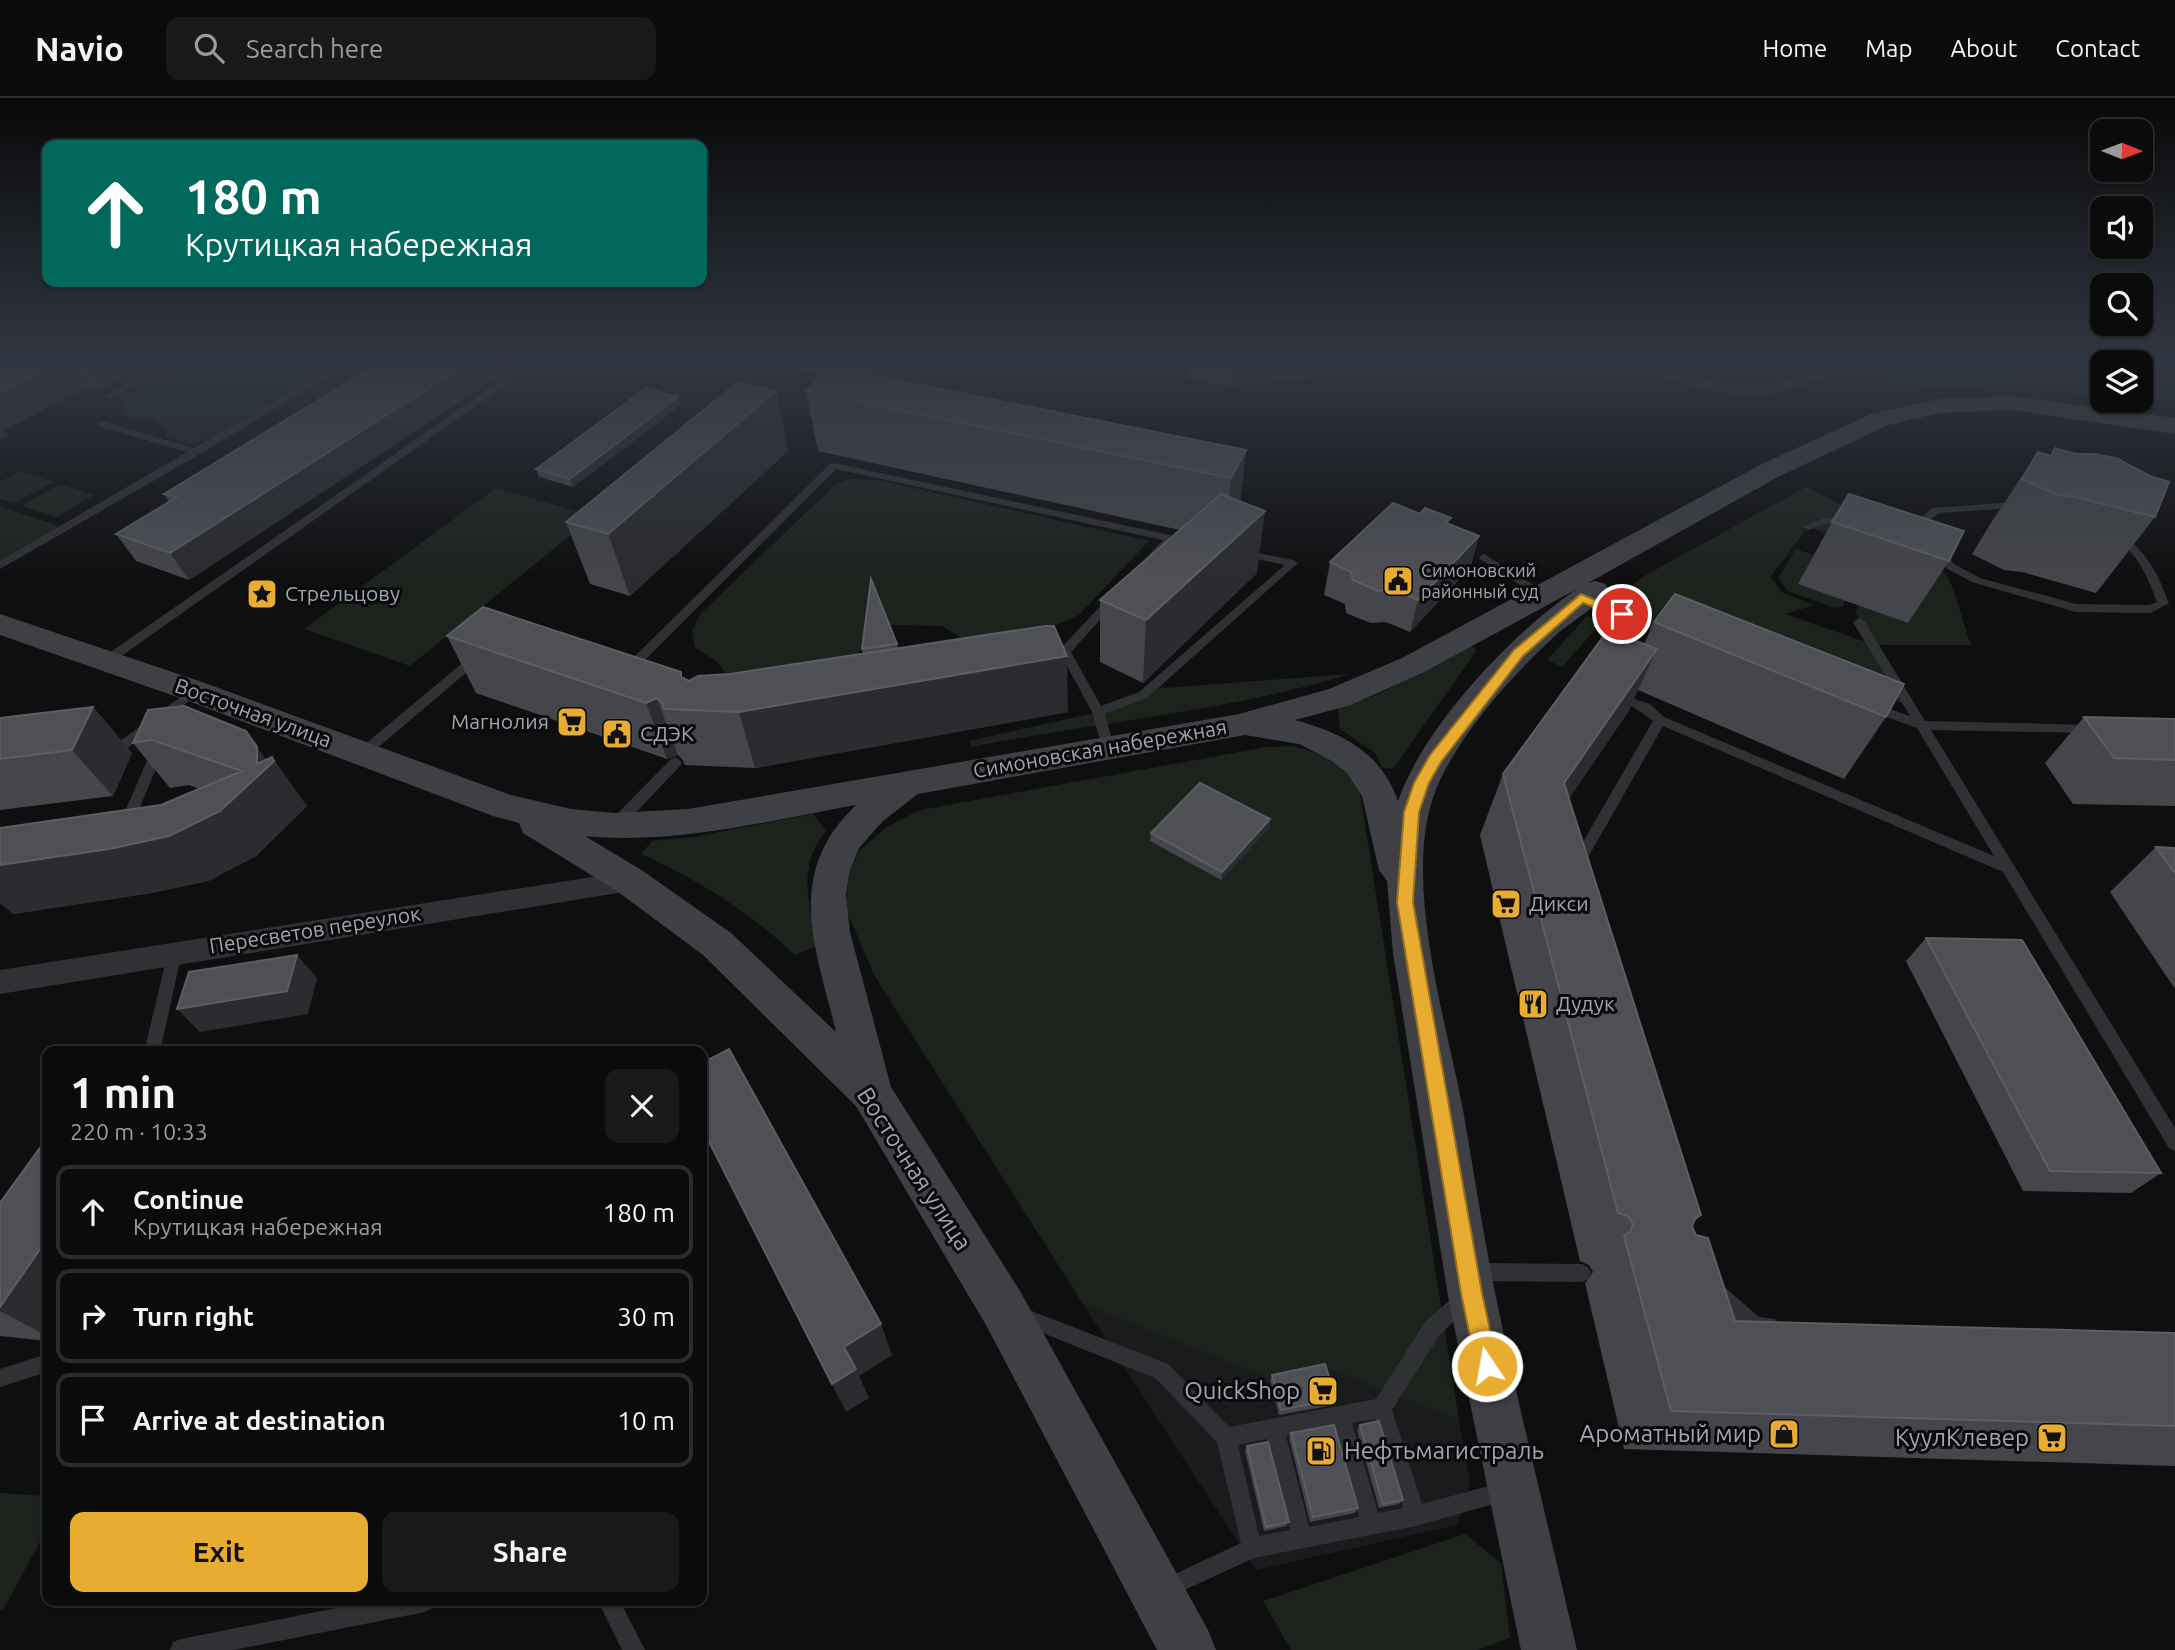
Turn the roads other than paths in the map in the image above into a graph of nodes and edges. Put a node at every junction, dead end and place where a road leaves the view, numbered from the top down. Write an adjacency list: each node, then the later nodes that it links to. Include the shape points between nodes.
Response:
1 (137, 434): 6 (lane)
2 (227, 434): 6 (lane)
3 (430, 434): 27 (lane)
4 (1847, 434): 18 (main road, via 1769,471)
5 (1884, 434): 18 (main road)
6 (197, 452): 15 (lane)
7 (1913, 519): 8 (lane)
8 (1926, 519): 19 (lane, via 1923,528 1950,566 1976,580 2076,608 2151,609); 19 (lane, via 1936,510 2028,504 2076,515 2115,532 2147,565)
9 (1866, 520): 10 (lane, via 1824,521)
10 (1808, 527)
11 (1170, 538): 12 (lane); 16 (lane); 28 (lane, via 834,466)
12 (1183, 541)
13 (1224, 549): 32 (lane, via 1293,563 1143,695)
14 (1484, 557): 18 (lane)
15 (0, 566)
16 (1144, 566)
17 (1119, 593): 24 (lane)
18 (1562, 594): 23 (lane); 34 (main road, Симоновская набережная, via 1362,689); 49 (main road, via 1421,783 1412,812)
19 (2163, 603): 20 (lane)
20 (2175, 608)
21 (1859, 622): 35 (lane)
22 (0, 624): 27 (main road, Восточная улица)
23 (1687, 640)
24 (1065, 650): 26 (lane); 32 (lane)
25 (483, 653): 40 (lane)
26 (1038, 655)
27 (106, 661): 29 (main road, Восточная улица)
28 (637, 662)
29 (204, 698): 39 (lane, via 119,748); 40 (main road, Восточная улица)
30 (1634, 703): 33 (lane)
31 (1859, 703): 35 (lane)
32 (1098, 712): 38 (lane)
33 (1660, 720): 46 (lane); 48 (lane, via 1580,859)
34 (1238, 725): 38 (main road, Симоновская набережная); 49 (main road, via 1304,733 1333,745 1362,767 1378,794)
35 (1922, 725): 36 (lane); 46 (lane)
36 (2108, 729)
37 (168, 735): 45 (lane, via 156,750 135,819)
38 (1108, 748): 42 (main road, Симоновская набережная)
39 (93, 751)
40 (363, 753): 43 (main road, Восточная улица)
41 (676, 762): 44 (lane)
42 (912, 783): 44 (main road, Симоновская набережная, via 688,822); 53 (main road, via 854,826 836,856 830,883 828,917)
43 (505, 807): 44 (main road, Восточная улица); 47 (main road, Восточная улица)
44 (614, 826)
45 (110, 834)
46 (2008, 868): 54 (lane)
47 (630, 881): 50 (street, Пересветов переулок); 53 (main road, Восточная улица, via 718,944)
48 (1588, 886)
49 (1405, 902): 57 (main road)
50 (175, 952): 51 (street, Пересветов переулок); 52 (lane)
51 (0, 982)
52 (153, 1046)
53 (871, 1093): 58 (main road, Восточная улица)
54 (2175, 1143)
55 (1582, 1273): 57 (lane)
56 (1699, 1275): 59 (lane, via 1756,1326)
57 (1470, 1282): 62 (lane, via 1432,1329); 66 (main road)
58 (1003, 1308): 65 (lane, via 1161,1371); 71 (main road, Восточная улица)
59 (1784, 1326)
60 (42, 1365): 61 (lane)
61 (0, 1378)
62 (1382, 1408): 63 (lane); 67 (lane)
63 (1339, 1416): 64 (lane); 68 (lane)
64 (1274, 1428): 65 (lane); 69 (lane)
65 (1226, 1437): 70 (lane)
66 (1512, 1489): 67 (lane); 77 (main road)
67 (1416, 1516): 68 (lane)
68 (1371, 1524): 69 (lane)
69 (1302, 1538): 70 (lane)
70 (1252, 1548): 71 (lane)
71 (1157, 1592): 76 (main road, Восточная улица)
72 (400, 1606): 74 (lane)
73 (611, 1606): 75 (lane)
74 (181, 1650)
75 (634, 1650)
76 (1188, 1650)
77 (1549, 1650)

